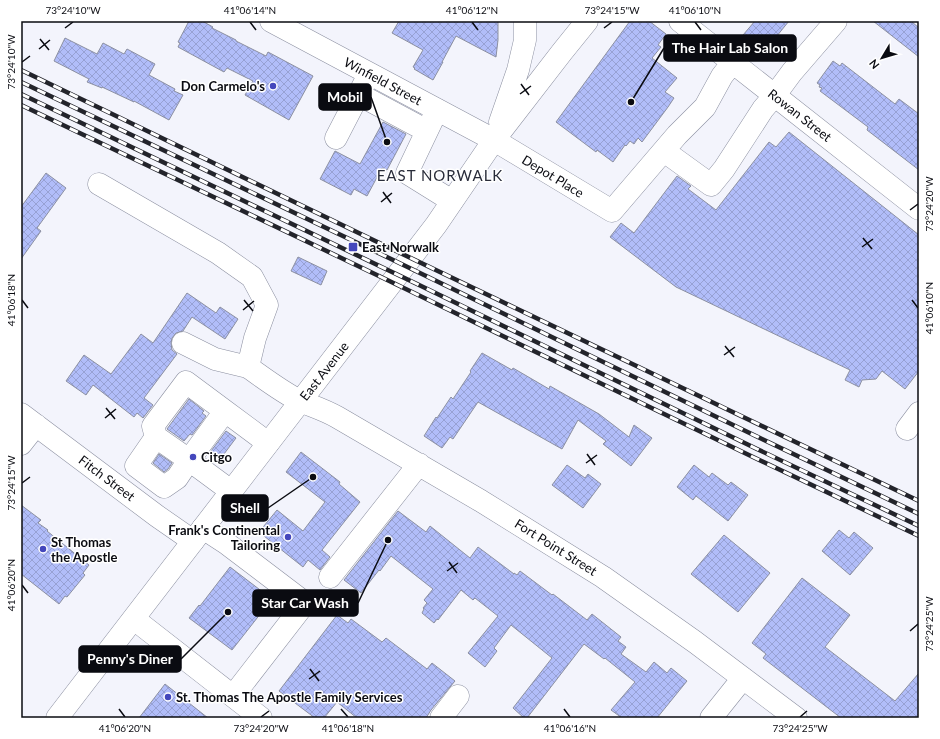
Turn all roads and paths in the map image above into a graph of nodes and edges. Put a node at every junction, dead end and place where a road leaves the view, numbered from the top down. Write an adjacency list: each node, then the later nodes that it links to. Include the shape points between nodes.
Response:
1 (271, 21): 7 (street, Winfield Street)
2 (525, 21): 13 (street, via 525,40 518,70)
3 (587, 21): 13 (street, East Avenue)
4 (680, 21): 6 (street, Rowan Street)
5 (836, 21): 9 (street)
6 (733, 62): 9 (street, Rowan Street); 14 (street, via 705,107)
7 (369, 73): 8 (street); 10 (street, Winfield Street)
8 (358, 94): 11 (street); 12 (street)
9 (775, 96): 14 (street, via 763,109 724,169 710,185); 17 (street, Rowan Street)
10 (437, 110): 11 (street); 13 (street, Winfield Street)
11 (427, 131): 16 (street, via 407,173)
12 (336, 138)
13 (494, 140): 14 (street, Depot Place, via 612,212); 16 (street, East Avenue)
14 (664, 151)
15 (99, 184): 19 (street, via 218,253 252,278 267,305)
16 (452, 201): 20 (street, East Avenue)
17 (919, 209)
18 (183, 343): 19 (street, via 215,359)
19 (248, 367): 20 (street, Fort Point Street)
20 (300, 401): 24 (street, East Avenue); 27 (street, Fort Point Street, via 328,412)
21 (225, 411): 23 (street, via 186,382 153,426); 24 (street); 26 (street)
22 (28, 419): 25 (street); 30 (street, Fitch Street)
23 (156, 437): 26 (street); 28 (street, via 136,466)
24 (268, 443): 29 (street, East Avenue)
25 (21, 444)
26 (189, 460): 28 (street, via 177,478 164,487); 29 (street)
27 (419, 464): 32 (street); 34 (street, Fort Point Street, via 603,577)
28 (147, 474): 30 (street)
29 (231, 490): 31 (street, East Avenue)
30 (130, 496): 31 (street, Fitch Street)
31 (198, 534): 33 (street, East Avenue); 35 (street, Fitch Street, via 226,543 305,603)
32 (330, 577)
33 (134, 618): 35 (street); 37 (street, East Avenue)
34 (743, 678): 40 (street); 41 (street, Fort Point Street)
35 (233, 696): 38 (street)
36 (458, 696): 39 (street)
37 (57, 718)
38 (261, 718)
39 (441, 718)
40 (711, 718)
41 (796, 718)

